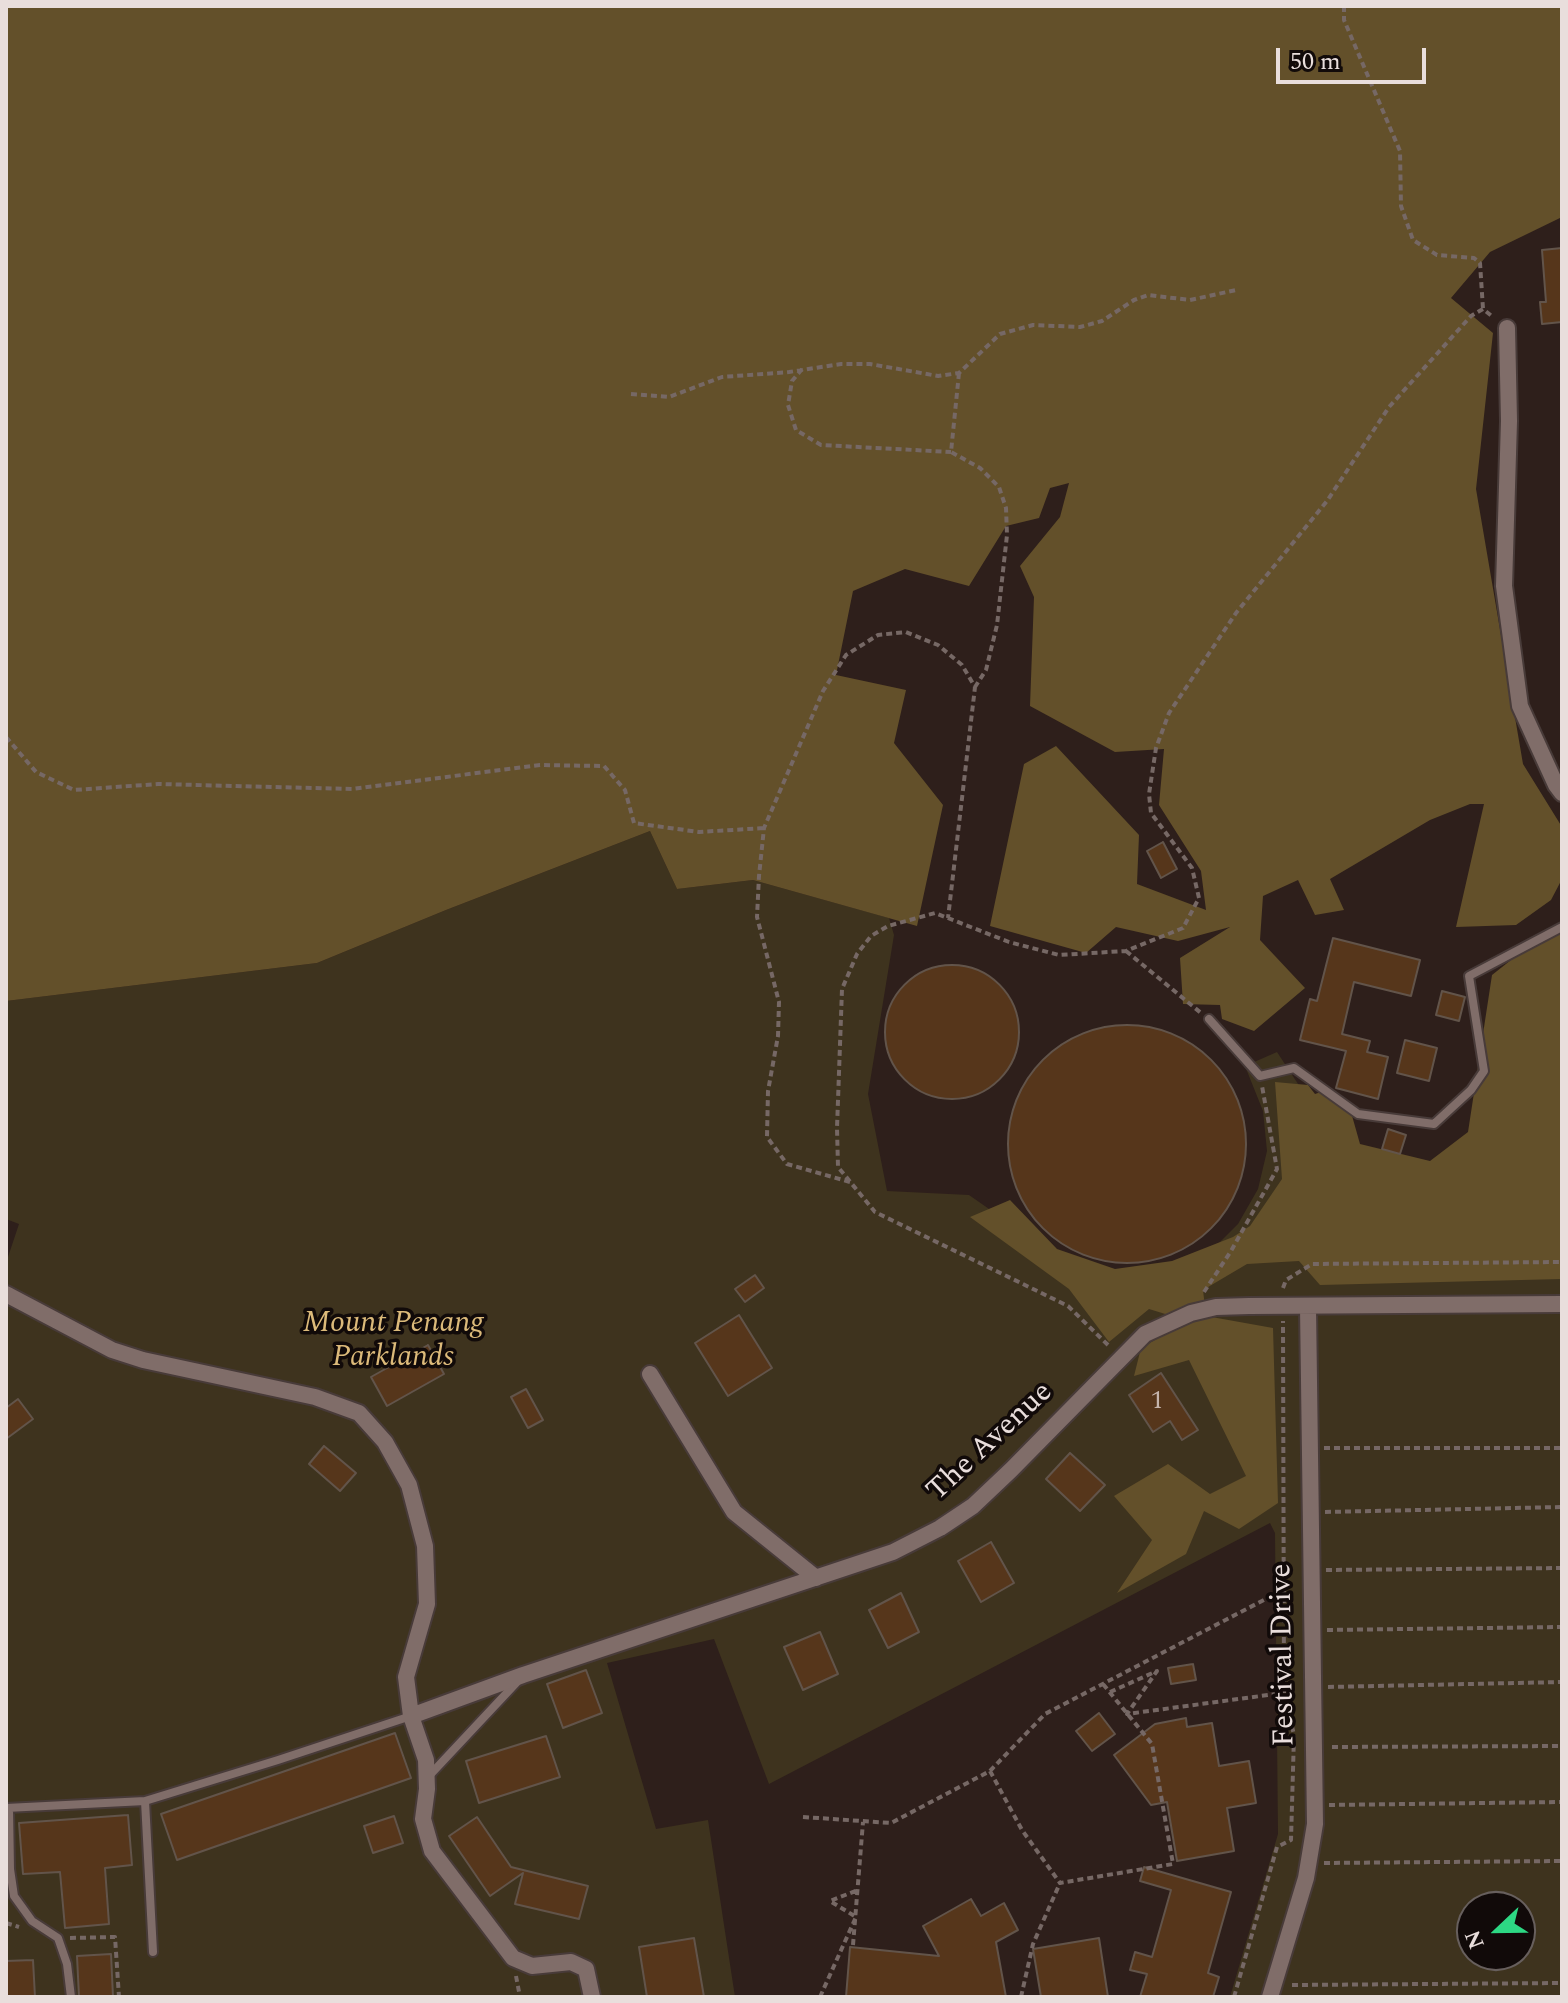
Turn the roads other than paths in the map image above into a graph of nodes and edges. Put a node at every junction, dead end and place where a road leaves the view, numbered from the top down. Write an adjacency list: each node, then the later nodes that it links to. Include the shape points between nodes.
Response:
1 (1507, 328): 2 (street, via 1504,586 1520,706)
2 (1562, 793)
3 (1562, 927): 4 (lane, via 1469,976 1484,1071 1434,1124 1358,1114 1294,1068 1260,1076)
4 (1209, 1019)
5 (6, 1294): 11 (street, via 112,1350 315,1397 359,1413 385,1442 409,1485 425,1546 427,1604 406,1677)
6 (1562, 1304): 7 (street, The Avenue)
7 (1308, 1307): 9 (street, The Avenue, via 1216,1307 1145,1334 973,1506 893,1552); 16 (street, Festival Drive, via 1315,1824)
8 (650, 1374): 9 (street, via 734,1512)
9 (816, 1578): 10 (street, The Avenue)
10 (523, 1675): 11 (street, The Avenue); 12 (lane)
11 (411, 1716): 12 (street); 13 (lane)
12 (427, 1779): 18 (street, via 423,1819 440,1862 513,1958 532,1966 571,1962 586,1969)
13 (145, 1801): 14 (lane); 15 (lane)
14 (7, 1808): 17 (lane, via 14,1896 32,1921 58,1938)
15 (153, 1952)
16 (1272, 1991)
17 (71, 1997)
18 (592, 1997)

